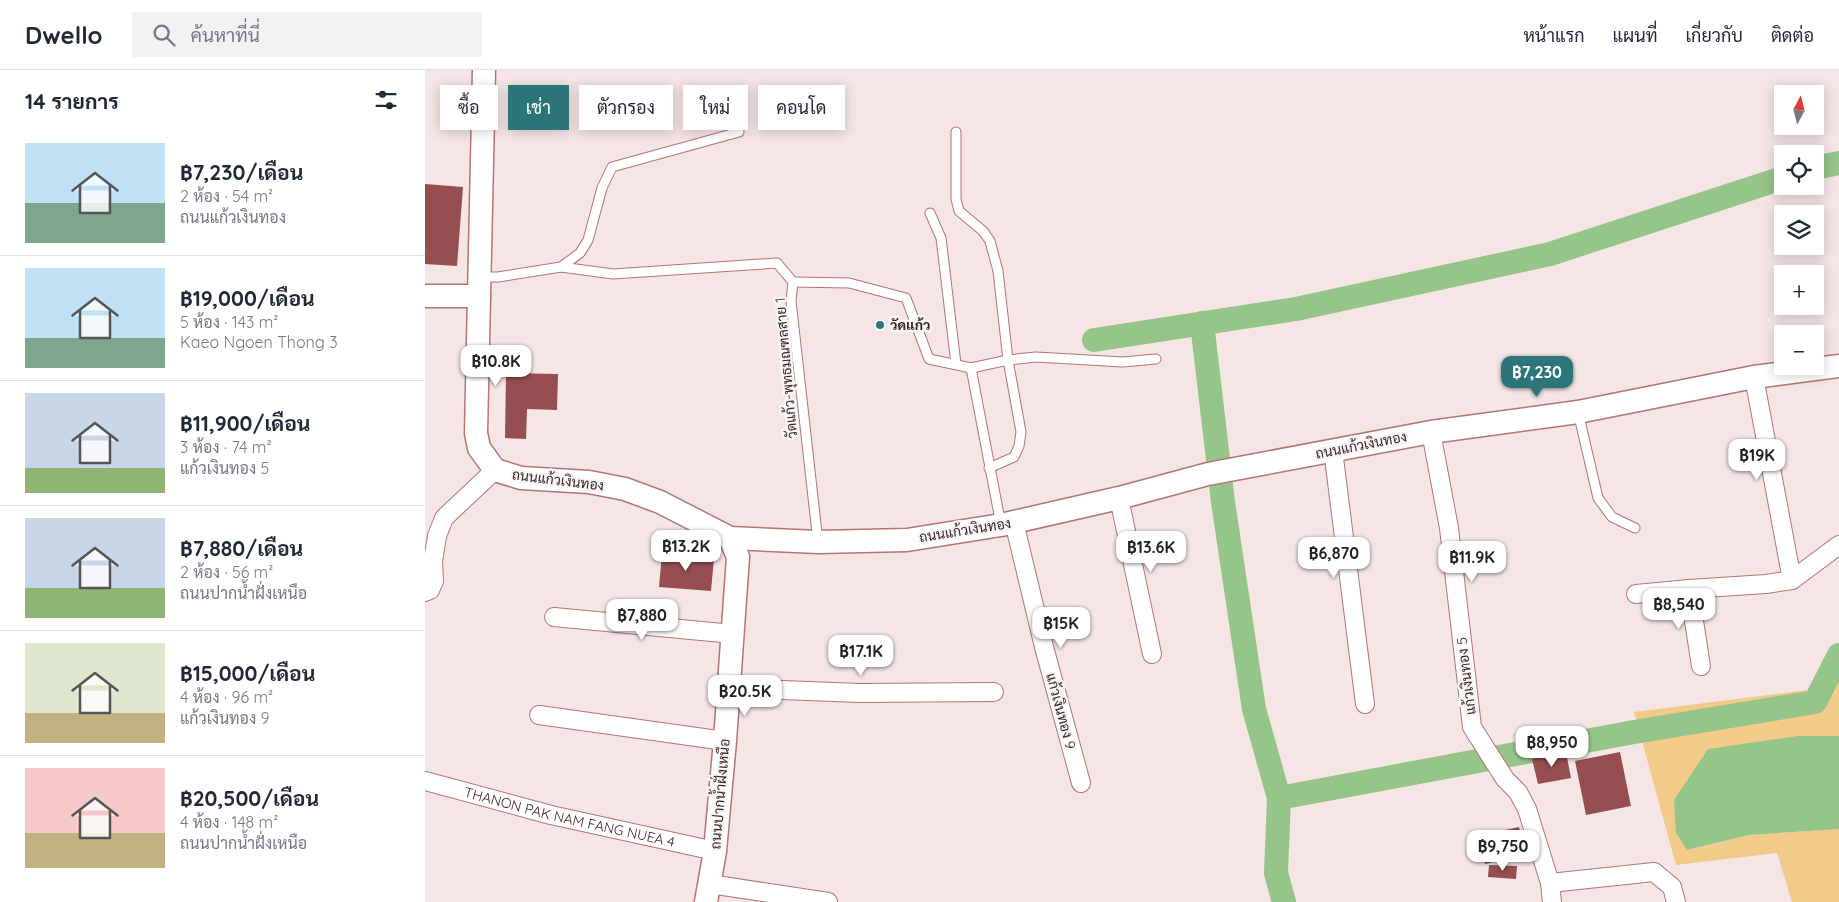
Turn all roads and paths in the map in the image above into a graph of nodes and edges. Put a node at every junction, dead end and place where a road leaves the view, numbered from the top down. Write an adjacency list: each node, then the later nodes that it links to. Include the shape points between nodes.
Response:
1 (484, 70): 7 (street, ถนนแก้วเงินทอง)
2 (739, 132): 5 (lane, via 612,167 602,188 588,240 580,253)
3 (956, 132): 10 (lane, via 959,211 990,241 998,271)
4 (930, 213): 11 (lane, via 941,238)
5 (561, 266): 6 (lane, วัดแก้ว-พุทธมณฑลสาย 1, via 613,274 777,263); 7 (lane, via 498,277)
6 (793, 282): 11 (lane, via 849,283 905,298 929,359); 24 (lane, วัดแก้ว-พุทธมณฑลสาย 1, via 791,301)
7 (480, 287): 8 (street); 19 (street, ถนนแก้วเงินทอง, via 476,433 479,448)
8 (425, 296)
9 (1156, 359): 10 (lane, via 1123,362 1036,357)
10 (1008, 360): 13 (lane); 18 (lane, via 1021,432 1019,446 1014,456)
11 (956, 364): 13 (lane)
12 (1839, 366): 14 (street, ถนนแก้วเงินทอง)
13 (971, 368): 18 (lane)
14 (1754, 377): 15 (street, ถนนแก้วเงินทอง); 26 (street)
15 (1577, 412): 16 (street, ถนนแก้วเงินทอง); 22 (lane, via 1598,498 1612,517)
16 (1431, 432): 17 (street, ถนนแก้วเงินทอง); 42 (street, แก้วเงินทอง 5, via 1449,528 1472,727 1527,809)
17 (1333, 450): 20 (street, ถนนแก้วเงินทอง, via 1208,474); 36 (street)
18 (989, 468): 21 (lane)
19 (495, 470): 23 (street, ถนนแก้วเงินทอง, via 521,478 589,482 625,489 660,502); 28 (street, via 445,518 437,536 434,581 430,590)
20 (1119, 498): 21 (street, ถนนแก้วเงินทอง); 32 (street)
21 (1007, 524): 24 (street, ถนนแก้วเงินทอง, via 907,540); 40 (street, แก้วเงินทอง 9)
22 (1635, 528)
23 (730, 538): 24 (street, ถนนแก้วเงินทอง); 31 (street, ถนนปากน้ำฝั่งเหนือ, via 738,557)
24 (818, 542)
25 (1839, 544): 26 (street)
26 (1792, 580): 27 (street)
27 (1689, 589): 29 (street); 33 (street)
28 (425, 592)
29 (1636, 594)
30 (554, 617): 31 (street)
31 (733, 634): 34 (street, ถนนปากน้ำฝั่งเหนือ)
32 (1152, 654)
33 (1701, 666)
34 (728, 688): 35 (street, via 860,693); 38 (street, ถนนปากน้ำฝั่งเหนือ)
35 (994, 692)
36 (1365, 704)
37 (539, 715): 38 (street)
38 (725, 741): 41 (street, ถนนปากน้ำฝั่งเหนือ)
39 (425, 781): 41 (street, THANON PAK NAM FANG NUEA 4, via 551,816)
40 (1081, 783)
41 (715, 851): 43 (street, ถนนปากน้ำฝั่งเหนือ)
42 (1549, 883): 45 (street, แก้วเงินทอง 5); 46 (street, via 1655,872 1672,887)
43 (708, 893): 44 (street)
44 (829, 902)
45 (1552, 902)
46 (1676, 902)

